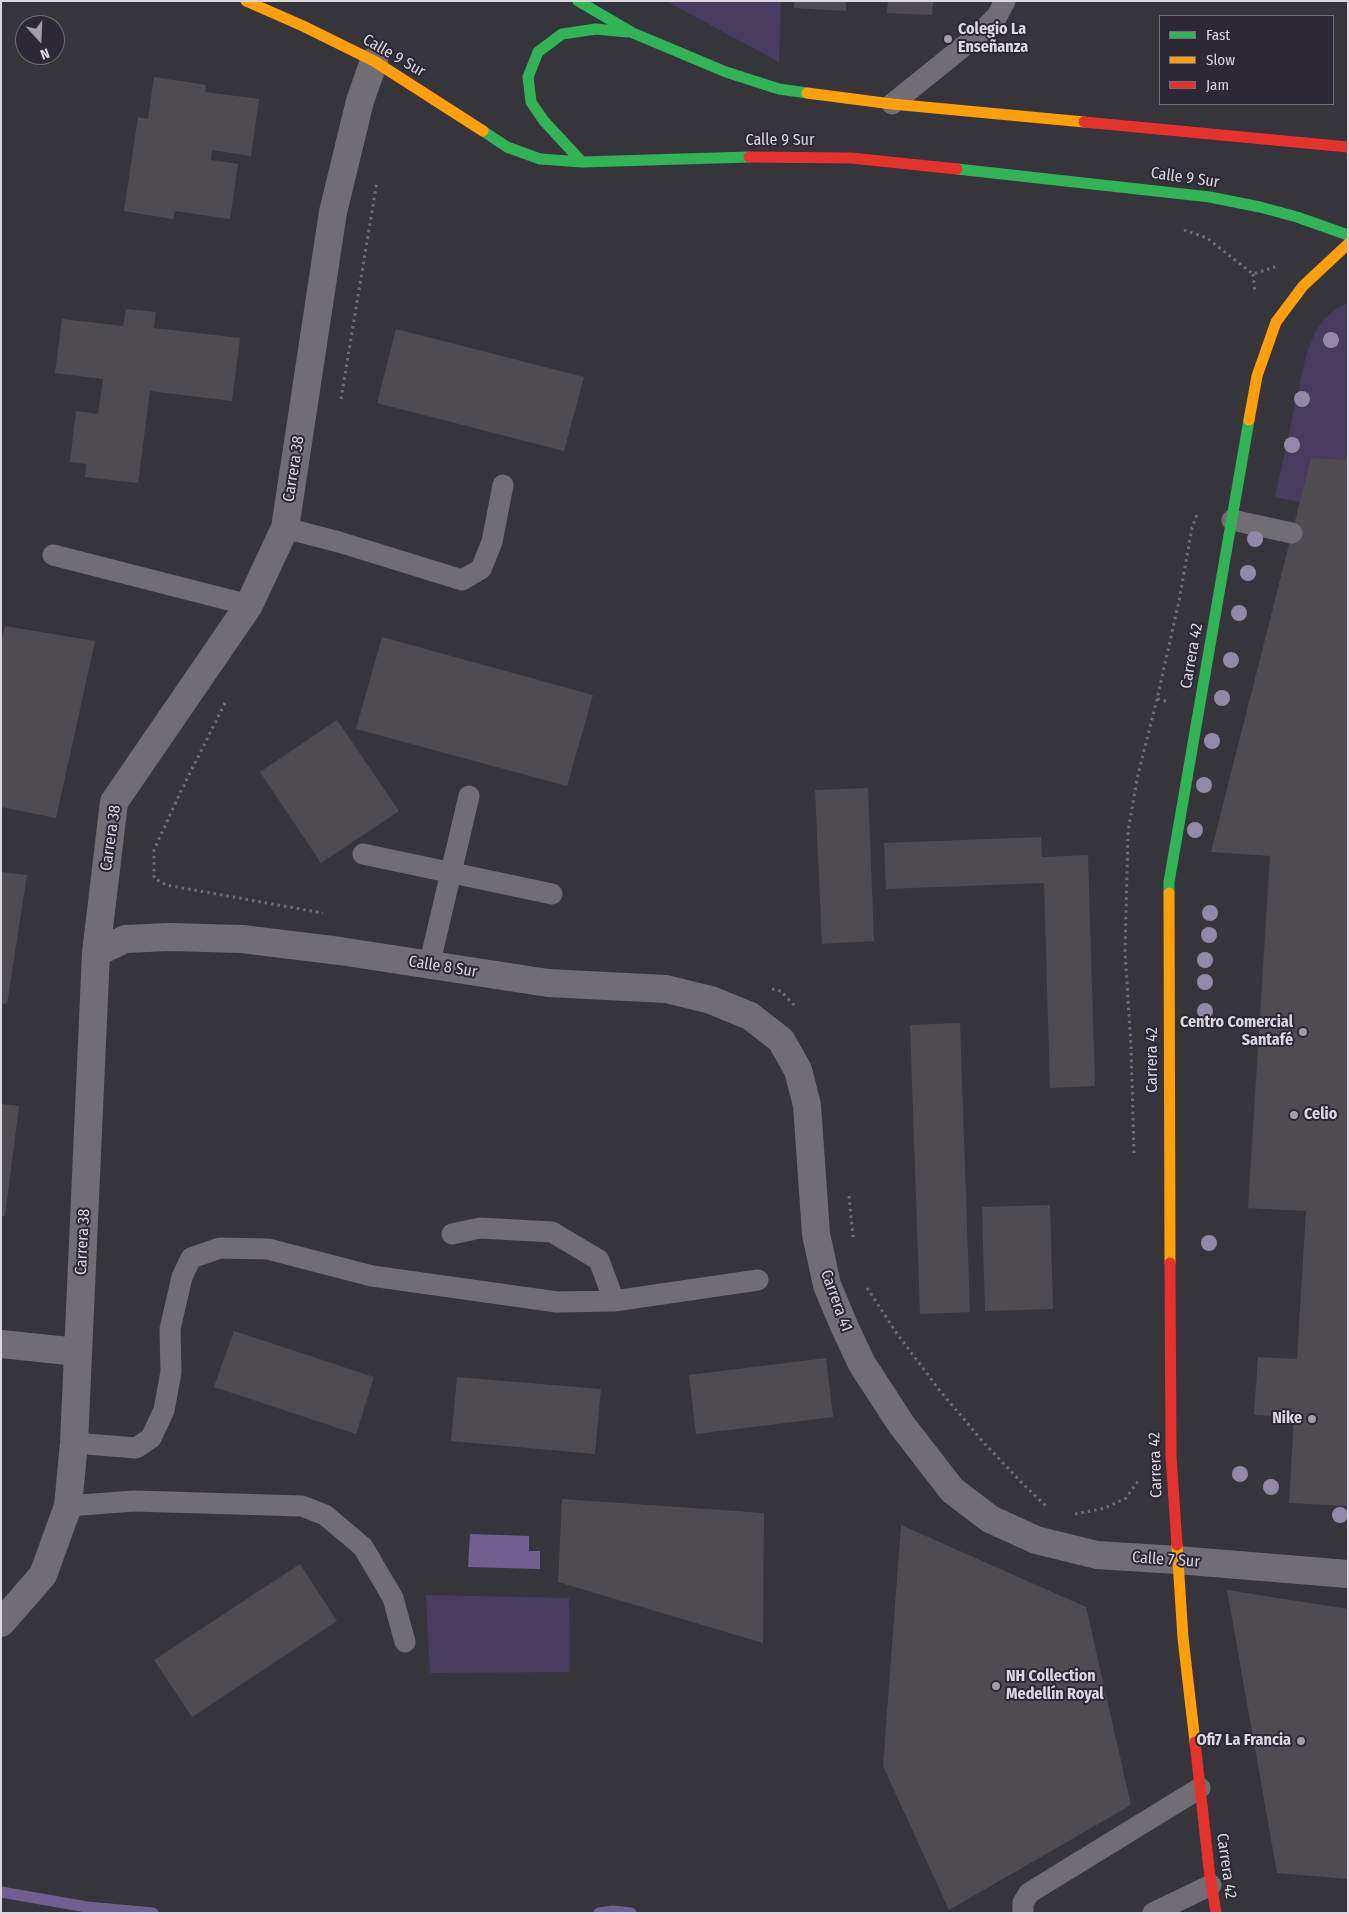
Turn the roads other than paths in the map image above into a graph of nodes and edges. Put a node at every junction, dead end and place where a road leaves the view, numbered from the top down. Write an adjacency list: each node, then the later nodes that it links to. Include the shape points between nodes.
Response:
1 (246, 1): 5 (main road, Calle 9 Sur)
2 (578, 1): 4 (main road)
3 (1005, 1): 6 (lane, via 997,16 979,34)
4 (633, 33): 6 (main road, via 726,72 779,89); 8 (main road, via 596,29 562,34 538,52 528,77 531,102)
5 (374, 61): 8 (main road, Calle 9 Sur, via 507,147 540,159); 13 (street, Carrera 38, via 360,101 333,212)
6 (892, 104): 7 (main road)
7 (1348, 148)
8 (582, 162): 9 (main road, Calle 9 Sur, via 851,158 1210,198 1260,207)
9 (1348, 235)
10 (1348, 244): 12 (main road, Carrera 42, via 1303,286 1276,322 1257,376)
11 (503, 485): 13 (lane, via 492,542 481,569 462,580)
12 (1232, 520): 14 (lane); 32 (main road, Carrera 42, via 1169,882 1171,1446)
13 (285, 528): 16 (street, Carrera 38)
14 (1292, 533)
15 (54, 555): 16 (lane)
16 (249, 605): 21 (street, Carrera 38, via 114,802)
17 (469, 796): 19 (lane)
18 (363, 854): 19 (lane)
19 (451, 873): 20 (lane); 22 (lane)
20 (552, 894)
21 (96, 953): 22 (street, Calle 8 Sur, via 125,940 170,937 242,939); 28 (street, Carrera 38)
22 (430, 966): 23 (street, Calle 8 Sur, via 548,983 666,989 711,1000 750,1016)
23 (781, 1040): 31 (street, Carrera 41, via 798,1070 807,1106 816,1234 827,1285 845,1328 862,1364 901,1424 952,1490)
24 (452, 1234): 26 (lane, via 480,1228 552,1232 599,1260)
25 (758, 1280): 26 (lane)
26 (614, 1301): 29 (lane, via 557,1302 372,1276 268,1250 220,1248 191,1258 182,1277 170,1329 171,1372 164,1410 151,1438 136,1448)
27 (1, 1344): 28 (street)
28 (78, 1352): 29 (street, Carrera 38)
29 (74, 1443): 30 (street, Carrera 38)
30 (68, 1506): 34 (street, Carrera 38, via 43,1575); 35 (lane, via 134,1501 302,1506 325,1515 364,1547 393,1598)
31 (990, 1519): 32 (street, Calle 7 Sur, via 1036,1540 1096,1556)
32 (1177, 1560): 33 (street, Calle 7 Sur); 36 (main road, Carrera 42)
33 (1348, 1574)
34 (1, 1623)
35 (405, 1642)
36 (1200, 1788): 37 (main road, Carrera 42); 38 (lane, via 1029,1892 1023,1903)
37 (1211, 1885): 39 (lane); 40 (main road, Carrera 42)
38 (1023, 1913)
39 (1153, 1913)
40 (1216, 1913)

